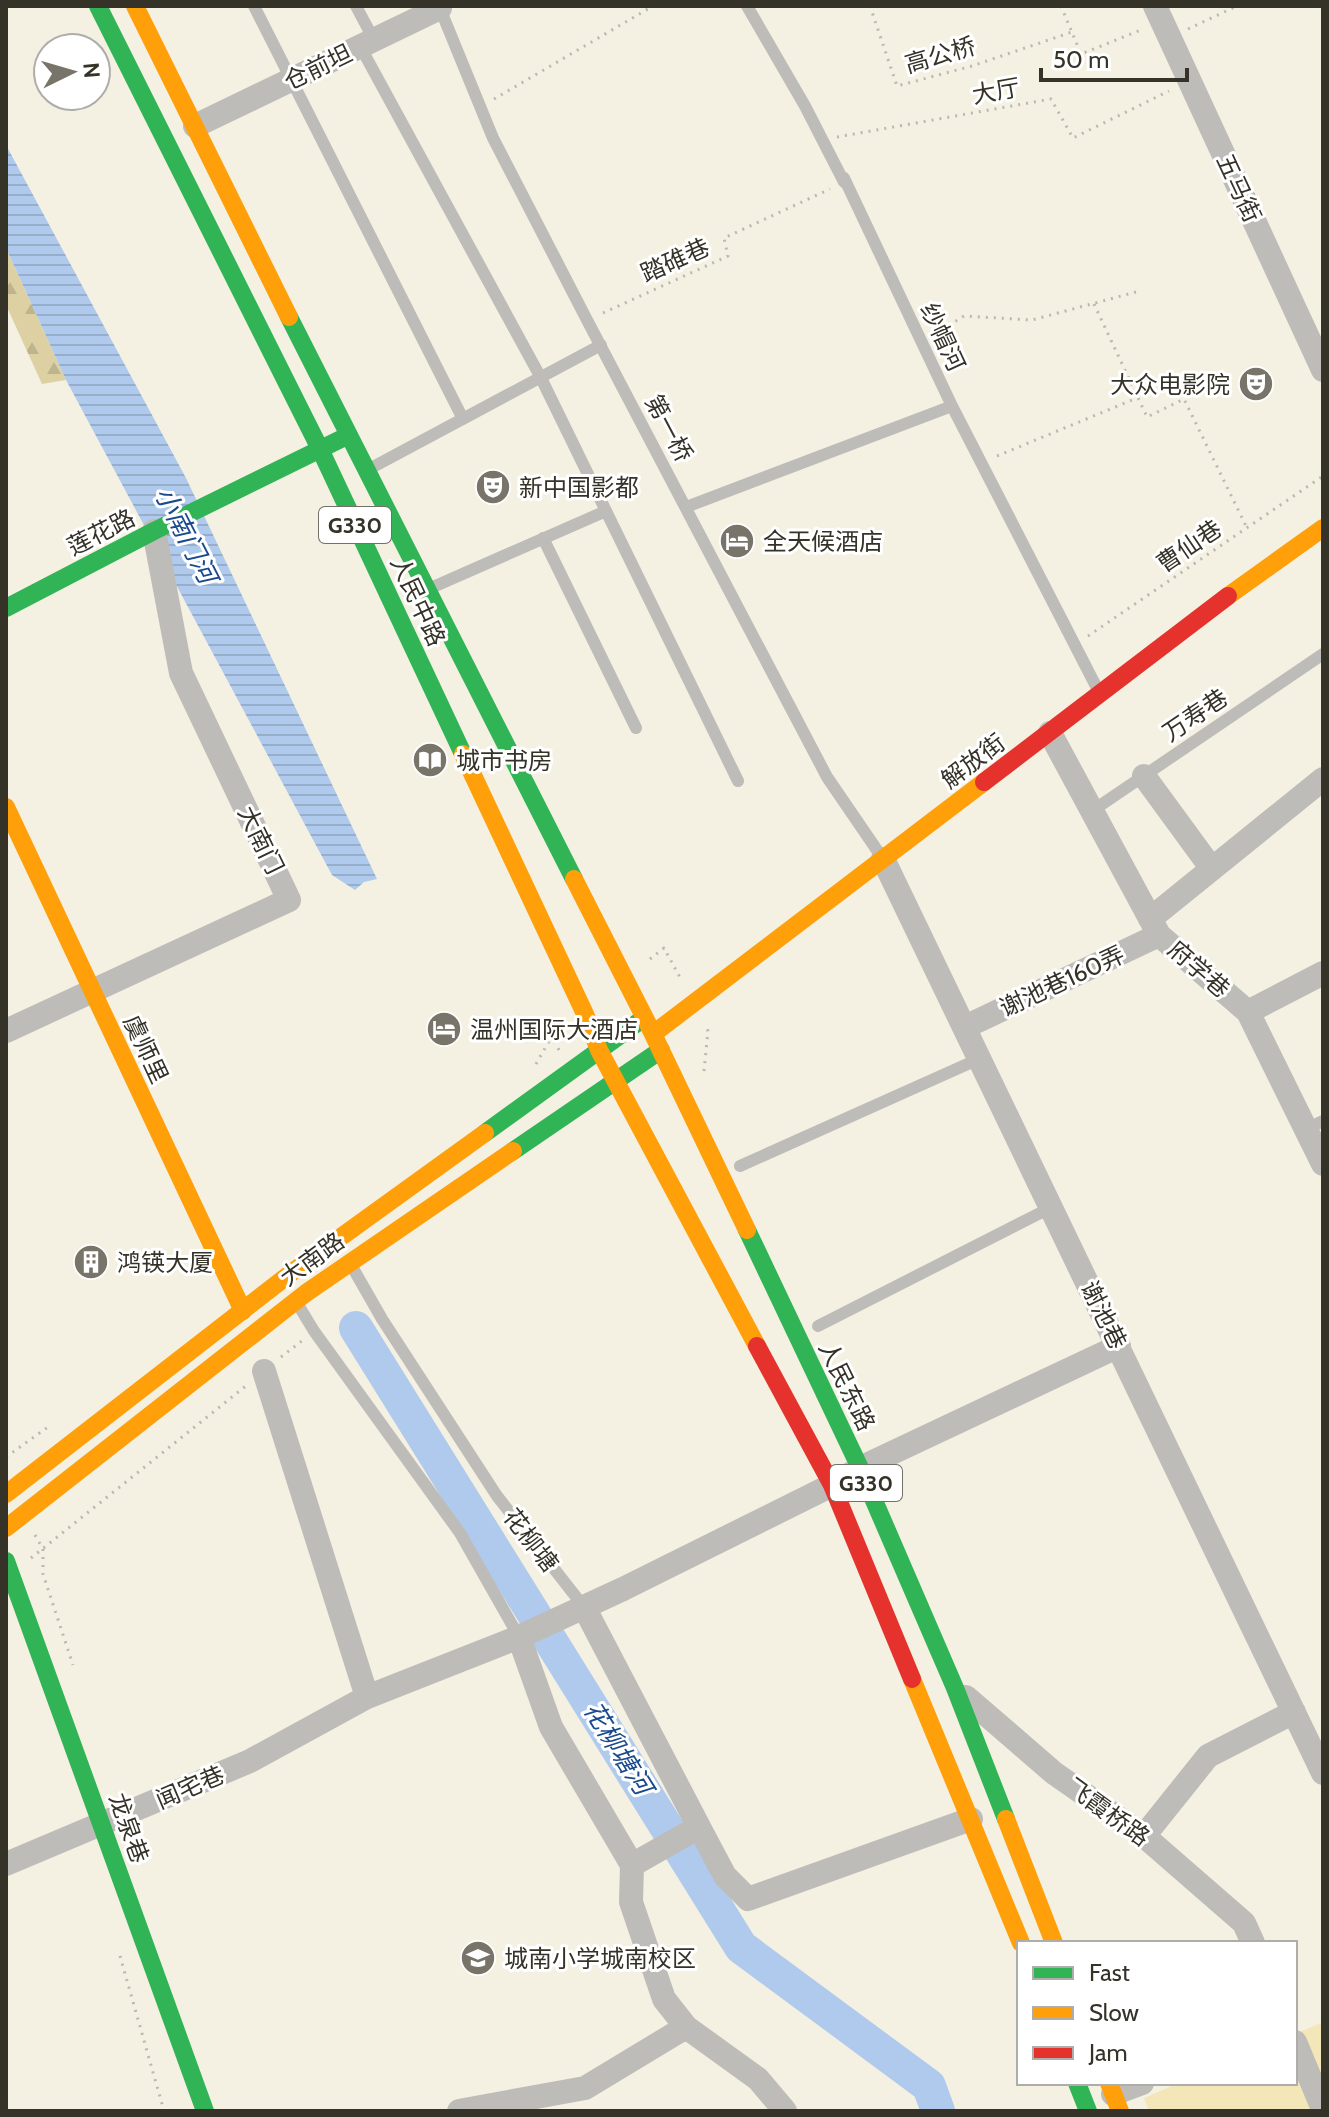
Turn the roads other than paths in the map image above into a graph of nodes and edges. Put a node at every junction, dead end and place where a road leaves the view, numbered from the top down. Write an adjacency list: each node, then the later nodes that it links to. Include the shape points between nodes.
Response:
1 (98, 6): 17 (main road, 人民中路 / G330)
2 (135, 6): 10 (main road, 人民中路 / G330)
3 (254, 6): 9 (lane)
4 (356, 6): 8 (lane)
5 (747, 6): 14 (lane, 纱帽河, via 844,178)
6 (439, 7): 8 (street, 仓前坦); 11 (lane, 第一桥, via 493,138)
7 (1163, 22): 12 (street, 五马街)
8 (367, 43): 9 (street, 仓前坦); 13 (lane)
9 (292, 79): 10 (street, 仓前坦); 15 (lane)
10 (195, 126): 16 (main road, 人民中路 / G330)
11 (601, 345): 13 (lane); 19 (lane, 第一桥)
12 (1323, 370)
13 (541, 378): 15 (lane); 20 (lane)
14 (952, 406): 19 (lane); 27 (lane, 纱帽河)
15 (463, 419): 18 (lane)
16 (348, 436): 17 (main road, 莲花路); 18 (main road, 人民中路 / G330)
17 (320, 449): 22 (main road, 莲花路); 44 (main road, 人民中路 / G330)
18 (365, 471): 24 (main road, 人民中路 / G330)
19 (686, 507): 35 (lane, 第一桥, via 827,777)
20 (606, 511): 23 (lane); 32 (lane)
21 (1323, 528): 27 (main road, 解放街)
22 (154, 531): 25 (main road, 莲花路); 39 (street, 大南门, via 181,673 289,900)
23 (543, 538): 24 (lane); 28 (lane)
24 (426, 590): 43 (main road, 人民中路 / G330)
25 (6, 608)
26 (1323, 654): 30 (lane, 万寿巷)
27 (1101, 695): 29 (main road, 解放街)
28 (636, 728)
29 (1050, 733): 34 (street, 府学巷); 35 (main road, 解放街)
30 (1144, 776): 34 (lane, 万寿巷); 36 (street)
31 (1323, 779): 36 (street, 谢池巷160弄)
32 (738, 781)
33 (6, 807): 39 (main road, 虞师里)
34 (1092, 811): 37 (street, 府学巷)
35 (883, 859): 41 (street, 谢池巷); 43 (main road, 解放街)
36 (1212, 869): 37 (street, 谢池巷160弄)
37 (1154, 927): 40 (street, 府学巷); 41 (street, 谢池巷160弄)
38 (1323, 973): 40 (street)
39 (92, 989): 42 (street, 大南门); 53 (main road, 虞师里)
40 (1248, 1012): 47 (street, 府学巷)
41 (965, 1027): 45 (street, 谢池巷)
42 (6, 1031)
43 (652, 1034): 44 (main road, 大南路); 46 (main road, 大南路); 57 (main road, 人民东路 / G330)
44 (599, 1050): 46 (main road, G330); 53 (main road, 大南路)
45 (981, 1058): 49 (lane); 50 (street, 谢池巷)
46 (614, 1081): 51 (main road, 大南路); 58 (main road, G330)
47 (1314, 1125): 48 (street, 府学巷)
48 (1323, 1164)
49 (740, 1166)
50 (1052, 1207): 54 (lane); 55 (street, 谢池巷)
51 (349, 1262): 52 (main road, 大南路); 62 (lane, 花柳塘, via 497,1496)
52 (301, 1296): 60 (main road, 大南路); 63 (lane, via 314,1331 460,1533)
53 (243, 1311): 59 (main road, 大南路)
54 (818, 1326)
55 (1119, 1346): 57 (street, 闻宅巷); 66 (street, 谢池巷)
56 (264, 1371): 65 (street)
57 (860, 1468): 58 (street, 闻宅巷); 64 (main road, 人民东路 / G330)
58 (832, 1485): 62 (street, 闻宅巷); 69 (main road, G330)
59 (6, 1494)
60 (6, 1528)
61 (6, 1561): 70 (main road, 龙泉巷)
62 (584, 1607): 63 (street, 闻宅巷); 71 (street, 花柳塘)
63 (519, 1637): 65 (street, 闻宅巷); 74 (street, via 551,1727)
64 (955, 1688): 72 (street, 飞霞桥路, via 1054,1773); 76 (main road, 人民东路 / G330)
65 (367, 1697): 70 (street, 闻宅巷, via 250,1761)
66 (1294, 1712): 67 (street, 谢池巷); 72 (street, via 1208,1756)
67 (1316, 1740): 68 (street, 谢池巷)
68 (1323, 1773)
69 (971, 1819): 71 (street, 花柳塘, via 748,1899 725,1876); 75 (main road, G330)
70 (101, 1823): 73 (street, 闻宅巷); 84 (main road, 龙泉巷)
71 (695, 1829): 74 (street)
72 (1144, 1836): 77 (street, 飞霞桥路, via 1244,1923)
73 (6, 1864)
74 (632, 1865): 78 (street, via 631,1902 664,1999)
75 (1020, 1941)
76 (1053, 1941)
77 (1252, 1941)
78 (686, 2027): 85 (street, via 585,2088); 86 (street, via 758,2079)
79 (1297, 2047): 83 (street)
80 (1078, 2085): 87 (main road)
81 (1138, 2085): 82 (street)
82 (1114, 2096)
83 (1323, 2109)
84 (205, 2111)
85 (459, 2111)
86 (785, 2111)
87 (1088, 2111)

